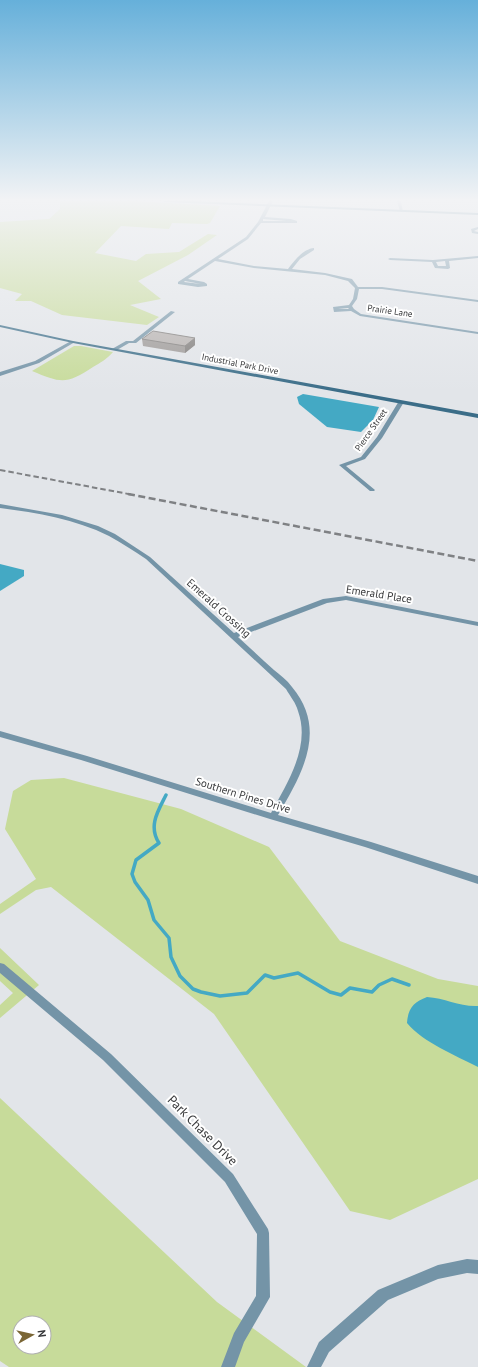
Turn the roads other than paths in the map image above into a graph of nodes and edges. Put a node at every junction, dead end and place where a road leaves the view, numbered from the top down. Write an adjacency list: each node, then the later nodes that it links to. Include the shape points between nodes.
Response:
1 (207, 265): 7 (street)
2 (241, 265): 6 (street)
3 (293, 265): 6 (street)
4 (436, 265): 5 (street, via 442,269 448,268)
5 (448, 265)
6 (289, 270): 8 (street, via 350,280)
7 (185, 280): 7 (street, via 180,283 205,285 202,283)
8 (357, 288): 9 (street, via 382,288); 12 (street, Prairie Lane, via 351,308 360,315)
9 (478, 302)
10 (173, 312): 14 (street)
11 (0, 326): 13 (street, Industrial Park Drive)
12 (478, 333)
13 (73, 342): 15 (street, Industrial Park Drive); 17 (street, via 37,362)
14 (134, 342): 15 (street, via 128,342); 16 (street, via 135,344)
15 (115, 349): 16 (street, Industrial Park Drive)
16 (126, 351): 18 (street, Industrial Park Drive)
17 (0, 374)
18 (401, 402): 19 (street, Industrial Park Drive); 20 (street, Pierce Street, via 379,438 363,458 342,465)
19 (478, 416)
20 (372, 490)
21 (0, 506): 23 (street, Emerald Crossing, via 47,513 107,531 148,558)
22 (478, 624): 23 (street, Emerald Place, via 346,598 326,601)
23 (234, 636): 25 (street, Emerald Crossing, via 289,688 303,712 306,735 301,765)
24 (0, 734): 25 (street, Southern Pines Drive)
25 (273, 817): 26 (street, Southern Pines Drive, via 368,844)
26 (478, 880)
27 (0, 967): 29 (street, Park Chase Drive, via 107,1057 229,1178 263,1233 264,1297 240,1338)
28 (478, 1267): 30 (street, via 467,1266 438,1272 383,1295 324,1347)
29 (228, 1367)
30 (314, 1367)

